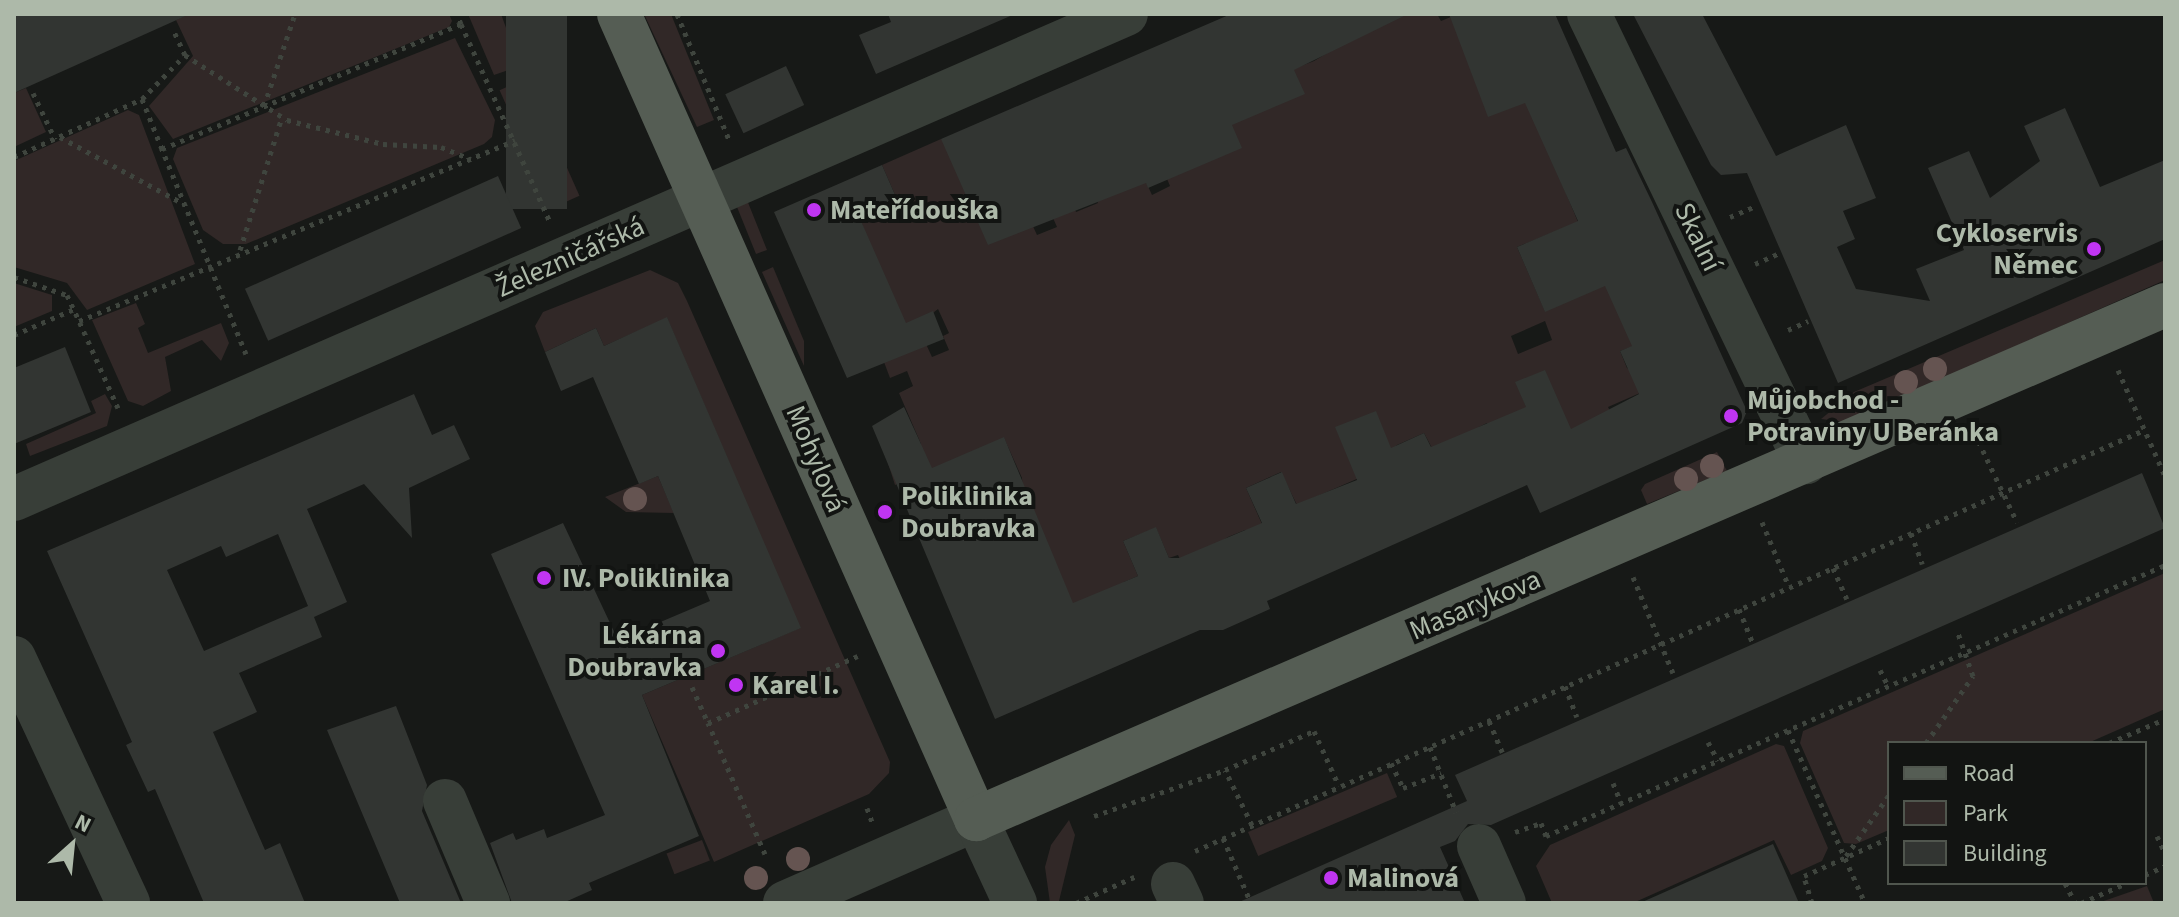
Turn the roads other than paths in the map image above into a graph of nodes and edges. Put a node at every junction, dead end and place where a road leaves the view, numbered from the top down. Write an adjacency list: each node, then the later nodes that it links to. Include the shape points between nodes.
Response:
1 (619, 14): 4 (main road, Mohylová)
2 (1126, 14): 4 (street, Železničářská)
3 (1589, 14): 6 (street, Skalní)
4 (704, 200): 7 (street, Železničářská); 10 (main road, Mohylová)
5 (2165, 305): 6 (main road, Masarykova)
6 (1806, 462): 10 (main road, Masarykova)
7 (14, 499)
8 (14, 658): 12 (street)
9 (445, 801): 13 (street)
10 (976, 819): 14 (street, Masarykova); 15 (street, Mohylová)
11 (1479, 846): 16 (street)
12 (128, 903)
13 (488, 903)
14 (785, 903)
15 (1015, 903)
16 (1504, 903)

